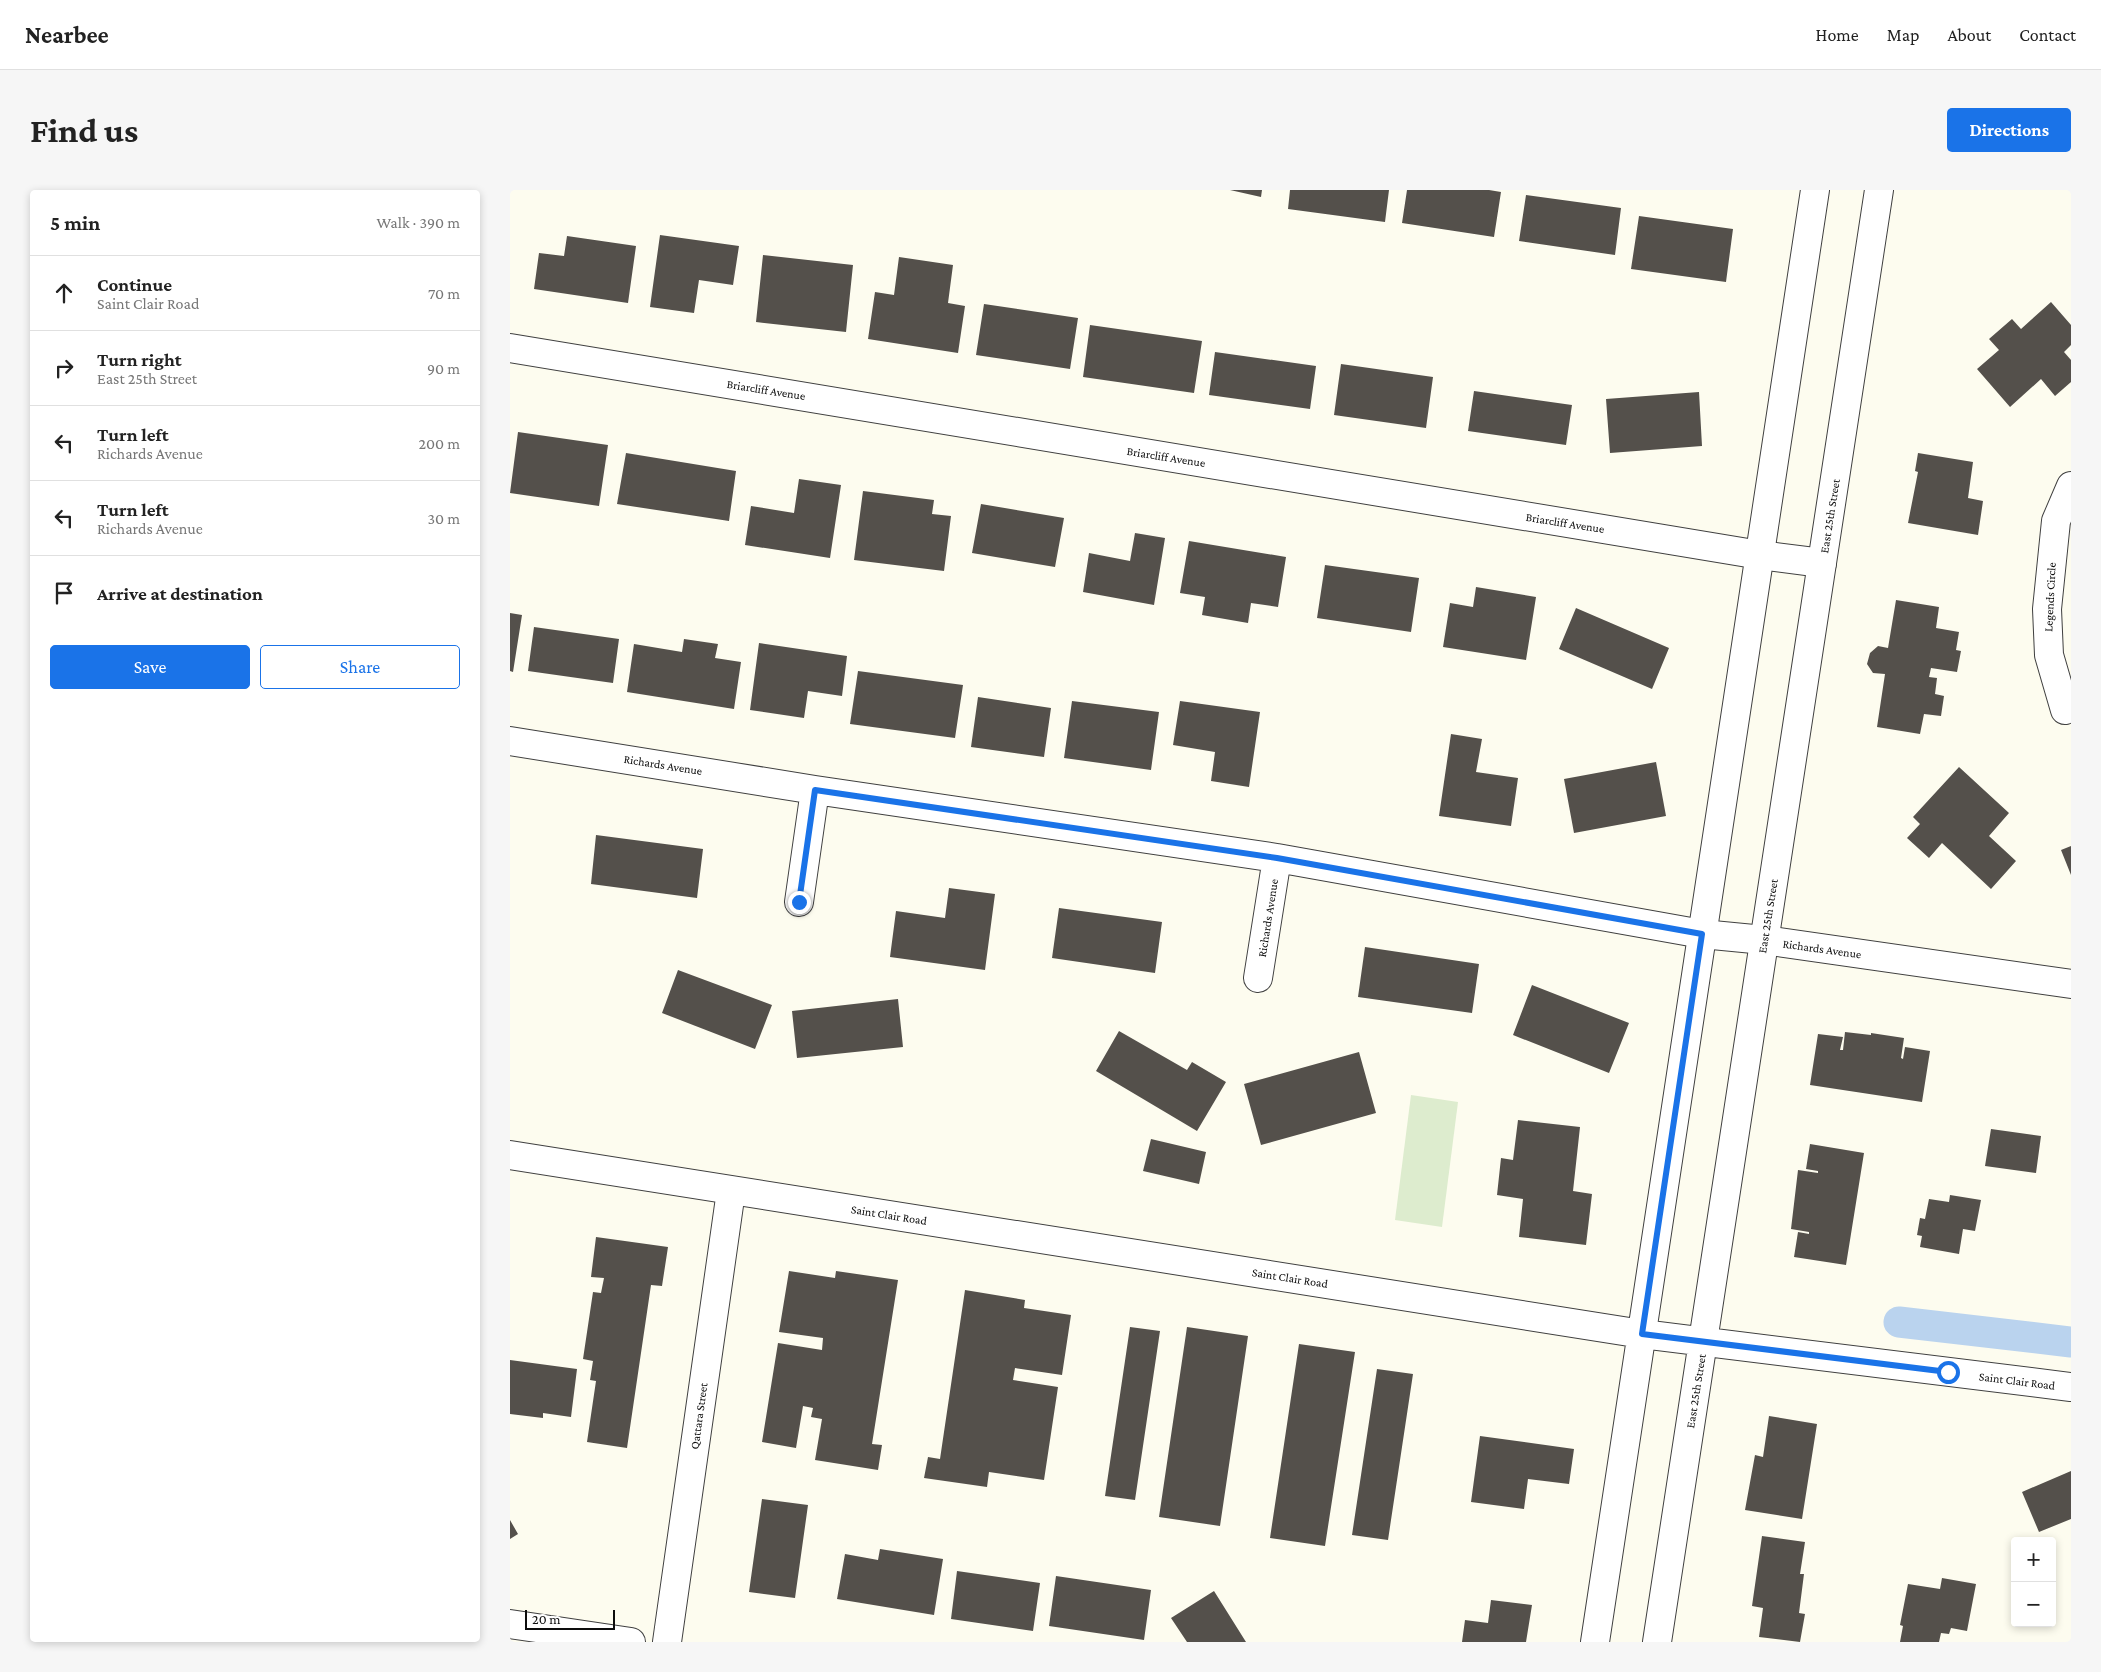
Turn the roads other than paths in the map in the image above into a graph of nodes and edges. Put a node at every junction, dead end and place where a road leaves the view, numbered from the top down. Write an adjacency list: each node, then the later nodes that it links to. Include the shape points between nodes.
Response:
1 (1815, 190): 5 (street)
2 (1879, 190): 6 (street, East 25th Street)
3 (510, 348): 5 (street, Briarcliff Avenue)
4 (2071, 486): 7 (street, Legends Circle, via 2056,521 2047,609 2049,655)
5 (1760, 555): 6 (street, Briarcliff Avenue); 12 (street)
6 (1822, 564): 13 (street, East 25th Street)
7 (2065, 710)
8 (510, 741): 9 (street, Richards Avenue)
9 (815, 790): 10 (street, Richards Avenue); 11 (street)
10 (1277, 858): 12 (street, Richards Avenue); 14 (street, Richards Avenue)
11 (799, 902)
12 (1702, 934): 13 (street, Richards Avenue); 18 (street)
13 (1764, 940): 15 (street, Richards Avenue); 19 (street, East 25th Street)
14 (1258, 978)
15 (2071, 984)
16 (510, 1155): 17 (street, Saint Clair Road)
17 (731, 1191): 18 (street, Saint Clair Road); 23 (street, Qattara Street)
18 (1642, 1334): 19 (street, Saint Clair Road); 24 (street)
19 (1704, 1341): 20 (street, Saint Clair Road); 25 (street, East 25th Street)
20 (2071, 1387)
21 (510, 1624): 22 (street)
22 (631, 1642)
23 (666, 1642)
24 (1595, 1642)
25 (1657, 1642)

